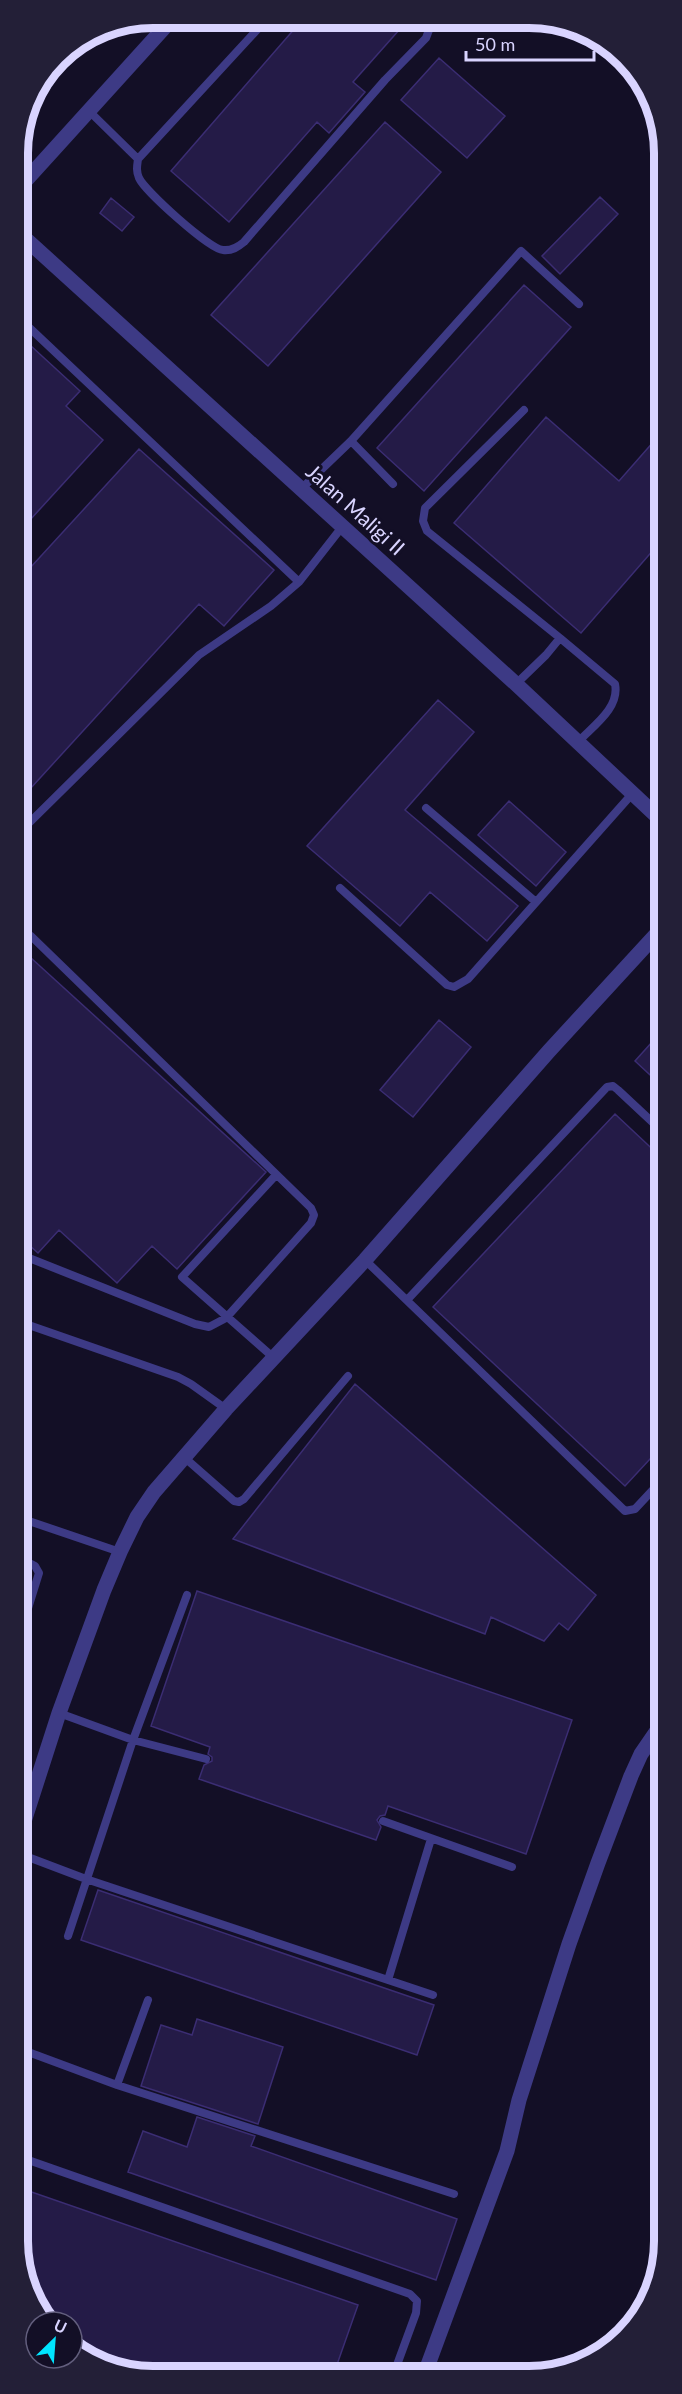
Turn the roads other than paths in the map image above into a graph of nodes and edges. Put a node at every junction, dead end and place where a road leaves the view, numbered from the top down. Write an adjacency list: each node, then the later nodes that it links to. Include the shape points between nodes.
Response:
1 (164, 28): 4 (street)
2 (259, 28): 5 (lane)
3 (428, 28): 5 (lane, via 426,38 235,249 212,246 172,212 143,184 136,169)
4 (88, 110): 5 (lane); 6 (street)
5 (138, 159)
6 (29, 177)
7 (29, 242): 13 (street, Jalan Maligi II)
8 (579, 304): 11 (lane, via 522,251)
9 (29, 326): 15 (lane)
10 (524, 410): 16 (lane, via 425,508 423,521 427,531)
11 (351, 441): 12 (lane); 13 (lane)
12 (393, 484)
13 (300, 490): 14 (street, Jalan Maligi II)
14 (342, 527): 15 (lane); 17 (street, Jalan Maligi II)
15 (299, 582): 22 (lane, via 200,655)
16 (560, 638): 17 (lane); 18 (lane, via 615,684 617,693 610,709)
17 (516, 684): 18 (street, Jalan Maligi II)
18 (578, 742): 19 (street, Jalan Maligi II)
19 (632, 794): 21 (street, Jalan Maligi II); 24 (lane)
20 (426, 808): 24 (lane)
21 (654, 814)
22 (29, 823)
23 (340, 888): 24 (lane, via 447,985 454,987 468,979)
24 (536, 902)
25 (29, 935): 28 (lane)
26 (654, 941): 30 (street, via 549,1051)
27 (654, 1123): 31 (lane, via 613,1086 607,1087)
28 (276, 1175): 32 (lane, via 311,1208 313,1221); 32 (lane, via 182,1277)
29 (28, 1258): 32 (lane, via 195,1324 209,1327)
30 (365, 1260): 31 (lane); 34 (street)
31 (408, 1299): 38 (lane, via 625,1511 634,1509)
32 (226, 1318): 34 (lane)
33 (28, 1325): 36 (lane, via 178,1377)
34 (274, 1358): 36 (street)
35 (348, 1376): 37 (lane, via 239,1502)
36 (226, 1409): 37 (street)
37 (185, 1458): 40 (street, via 154,1492)
38 (653, 1489)
39 (28, 1521): 40 (lane)
40 (120, 1552): 44 (street)
41 (28, 1562): 43 (lane, via 39,1573)
42 (187, 1595): 46 (lane)
43 (28, 1607)
44 (59, 1713): 46 (lane); 48 (street)
45 (653, 1738): 63 (street, via 636,1765 568,1944 507,2151)
46 (133, 1740): 47 (lane); 53 (lane)
47 (206, 1759)
48 (28, 1809)
49 (382, 1821): 50 (lane)
50 (430, 1839): 52 (lane); 55 (lane)
51 (28, 1857): 53 (lane)
52 (512, 1867)
53 (86, 1879): 54 (lane); 55 (lane)
54 (68, 1936)
55 (388, 1980): 56 (lane)
56 (433, 1995)
57 (148, 2000): 59 (lane)
58 (28, 2052): 59 (lane)
59 (117, 2085): 61 (lane)
60 (28, 2162): 62 (lane, via 410,2294 417,2301 416,2313)
61 (454, 2194)
62 (397, 2366)
63 (428, 2366)

